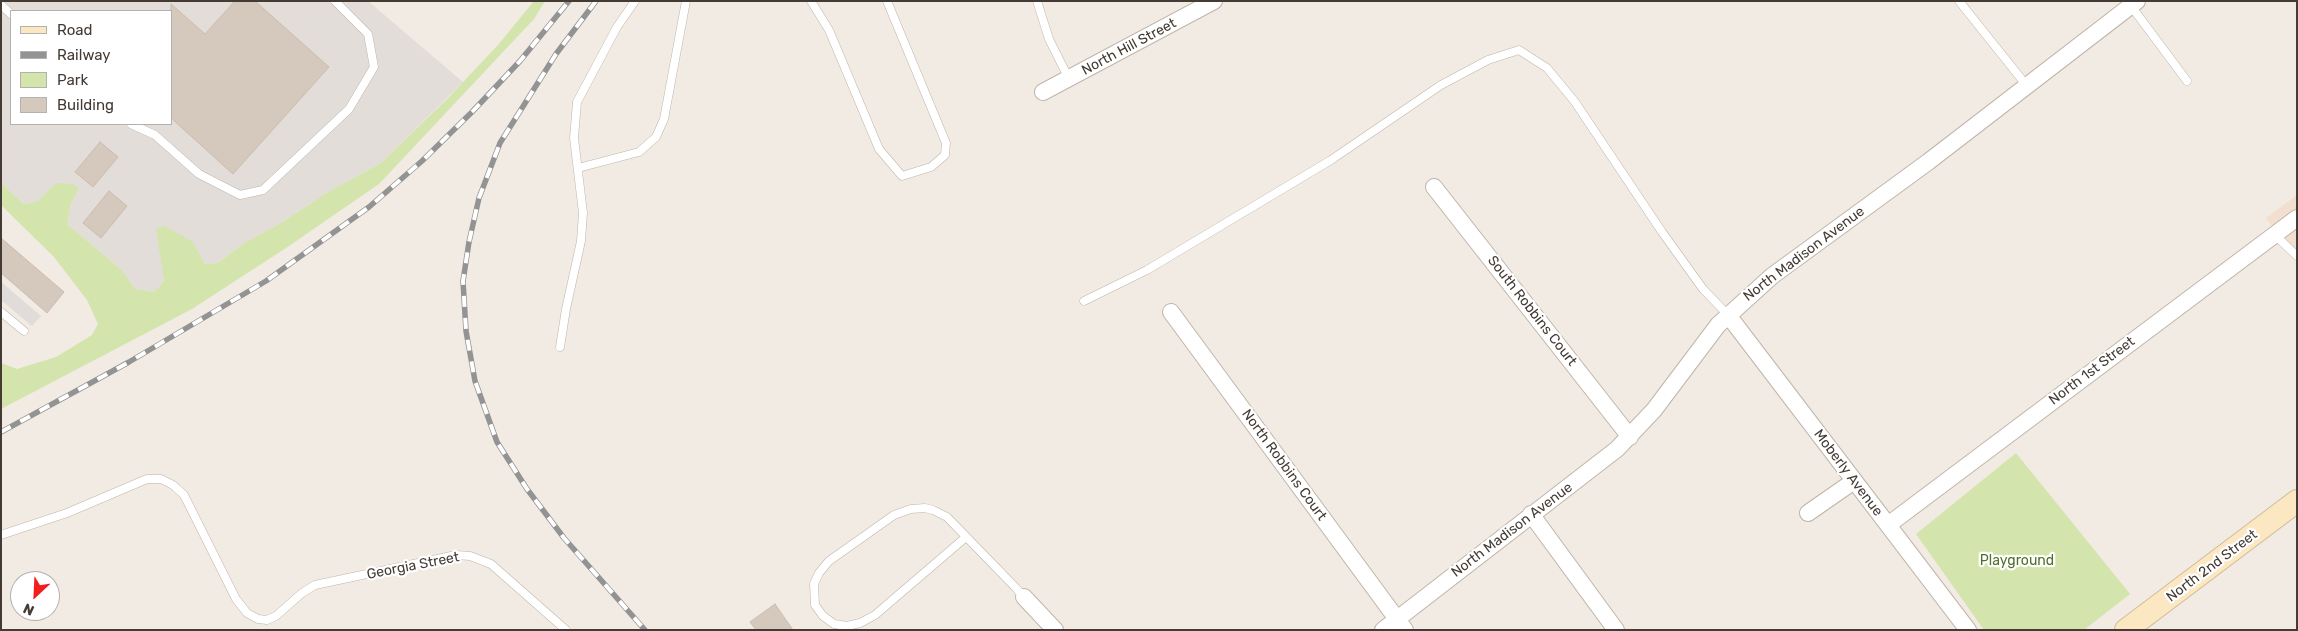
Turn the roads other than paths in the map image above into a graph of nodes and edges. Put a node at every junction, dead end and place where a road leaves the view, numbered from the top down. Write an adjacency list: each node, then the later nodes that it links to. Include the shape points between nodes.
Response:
1 (335, 1): 14 (lane, via 368,34 374,67 349,109 263,190 240,195 199,174 155,135)
2 (635, 1): 15 (lane, via 617,27 577,102 574,138)
3 (686, 1): 15 (lane, via 664,119 656,137 639,152)
4 (811, 1): 5 (lane, via 829,30 879,149 902,176 931,166 945,155 946,143)
5 (887, 1)
6 (1037, 1): 10 (lane, via 1049,39)
7 (1214, 1): 10 (street, North Hill Street)
8 (1960, 1): 12 (lane)
9 (2134, 4): 11 (lane); 12 (street, North Madison Avenue)
10 (1069, 79): 13 (street, North Hill Street)
11 (2187, 81)
12 (2027, 86): 23 (street, North Madison Avenue, via 1772,276)
13 (1044, 92)
14 (133, 125)
15 (578, 168): 25 (lane, via 581,241)
16 (1434, 187): 26 (street, South Robbins Court)
17 (2297, 218): 18 (street, North 1st Street)
18 (2275, 234): 19 (lane); 31 (street, North 1st Street)
19 (2297, 256)
20 (1084, 302): 23 (lane, via 1147,270 1331,160 1441,85 1488,60 1519,50 1546,68 1575,102 1662,232 1703,289)
21 (1, 312): 24 (lane)
22 (1171, 312): 35 (street, North Robbins Court)
23 (1728, 315): 26 (street, North Madison Avenue); 27 (street, Moberly Avenue)
24 (24, 331)
25 (560, 347)
26 (1630, 437): 30 (street, North Madison Avenue, via 1596,467)
27 (1854, 481): 29 (street); 31 (street, Moberly Avenue)
28 (2297, 501): 41 (main road, North 2nd Street)
29 (1808, 513)
30 (1531, 514): 35 (street, North Madison Avenue); 39 (street)
31 (1888, 525): 40 (street, Moberly Avenue)
32 (1, 535): 36 (lane, Georgia Street, via 67,513 147,479 161,479 184,495 236,599 247,613 258,620 276,616 315,585 456,555 470,556 491,564)
33 (966, 537): 33 (lane, via 947,517 933,510 912,509 894,515 829,561 814,584 815,605 834,624 860,624 875,615); 34 (lane)
34 (1024, 597): 37 (street)
35 (1401, 624): 38 (street, North Madison Avenue)
36 (566, 630)
37 (1055, 630)
38 (1382, 630)
39 (1616, 630)
40 (1968, 630)
41 (2126, 630)

